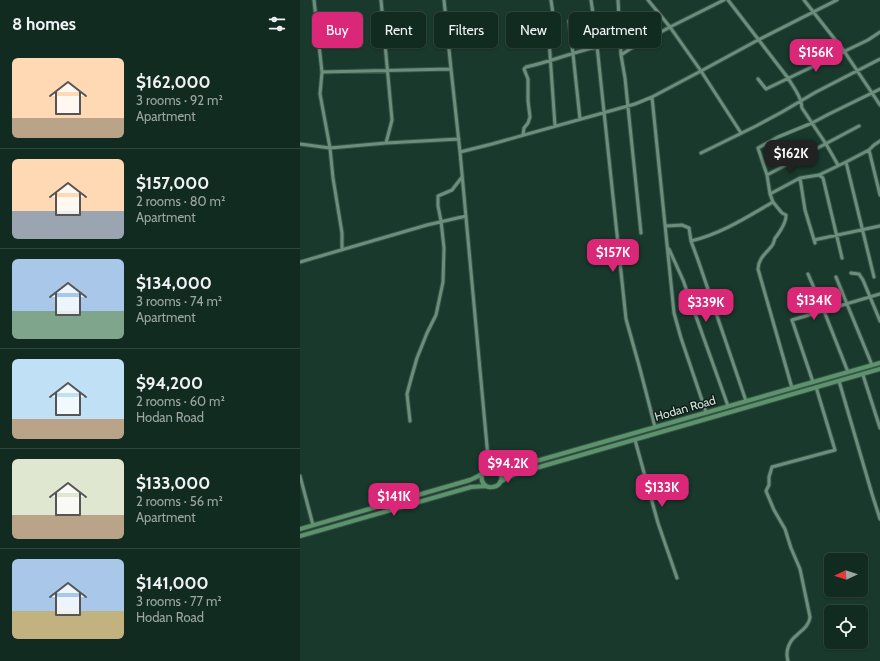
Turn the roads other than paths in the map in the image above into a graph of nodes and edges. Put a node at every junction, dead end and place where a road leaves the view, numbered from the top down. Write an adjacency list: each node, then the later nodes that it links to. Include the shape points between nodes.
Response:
1 (314, 0): 29 (street)
2 (381, 0): 26 (street)
3 (444, 0): 25 (street)
4 (552, 0): 24 (street, via 554,21 549,36)
5 (591, 0): 12 (street)
6 (618, 0): 22 (street)
7 (648, 0): 14 (street)
8 (724, 0): 14 (street)
9 (728, 0): 16 (street)
10 (804, 0): 13 (street)
11 (837, 0): 13 (street)
12 (593, 12)
13 (813, 12): 16 (street); 20 (street)
14 (670, 27): 22 (street); 27 (street)
15 (880, 32): 20 (street)
16 (758, 40): 27 (street); 30 (street)
17 (573, 48): 21 (street)
18 (593, 48): 21 (street)
19 (597, 48): 38 (street)
20 (844, 51): 28 (street); 30 (street)
21 (574, 54): 24 (street); 39 (street)
22 (621, 55): 37 (street)
23 (880, 59): 28 (street)
24 (551, 61): 41 (street); 44 (street, via 524,69 528,79 530,117)
25 (451, 69): 26 (street); 45 (street)
26 (388, 70): 29 (street); 47 (street, via 392,120)
27 (701, 70): 34 (street); 43 (street)
28 (858, 70): 33 (street); 35 (street)
29 (322, 72): 50 (street, via 320,94)
30 (788, 78): 31 (street, via 766,89); 35 (street)
31 (758, 79)
32 (880, 89): 33 (street)
33 (872, 93): 36 (street); 40 (street)
34 (652, 97): 37 (street); 65 (street)
35 (802, 100): 40 (street, via 802,108); 43 (street)
36 (880, 105)
37 (628, 106): 38 (street); 68 (street)
38 (604, 113): 39 (street); 97 (street, via 626,319)
39 (580, 119): 41 (street)
40 (812, 123): 49 (street); 57 (street, via 758,148)
41 (556, 126): 44 (street)
42 (859, 126): 49 (street)
43 (740, 133): 53 (street)
44 (523, 135): 52 (street)
45 (459, 139): 47 (street); 52 (street)
46 (880, 141): 51 (street)
47 (386, 143): 50 (street)
48 (300, 144): 50 (street)
49 (826, 144): 55 (street); 57 (street)
50 (330, 148): 72 (street)
51 (869, 150): 54 (street); 61 (street)
52 (460, 152): 58 (street)
53 (701, 153)
54 (846, 162): 55 (street); 67 (street)
55 (838, 165): 56 (street)
56 (819, 174): 59 (street); 69 (street, via 823,178)
57 (767, 175): 60 (street)
58 (462, 177): 63 (street); 64 (street, via 452,190 438,196)
59 (800, 178): 60 (street); 69 (street, via 814,242)
60 (770, 194): 62 (street)
61 (880, 195)
62 (773, 202): 70 (street, via 733,225 705,238); 92 (street, via 786,215 785,222 773,246 759,261 758,269)
63 (466, 216): 64 (street); 100 (street)
64 (441, 221): 72 (street); 96 (street, via 444,248 443,282 436,314 417,358 407,394)
65 (666, 226): 70 (street, via 682,225 689,228); 71 (street)
66 (880, 226): 67 (street)
67 (863, 230): 69 (street); 78 (street)
68 (641, 233)
69 (836, 235): 73 (street)
70 (691, 241): 93 (street)
71 (668, 247): 94 (street, via 684,280); 95 (street, via 674,313)
72 (342, 249): 74 (street)
73 (842, 258)
74 (300, 262)
75 (851, 273): 80 (street, via 859,274)
76 (808, 274): 82 (street)
77 (836, 277): 81 (street)
78 (874, 277)
79 (880, 294): 80 (street)
80 (870, 297): 81 (street); 83 (street)
81 (847, 304): 82 (street); 85 (street)
82 (824, 311): 87 (street); 90 (street, via 792,320)
83 (880, 321)
84 (880, 363): 85 (main road, Hodan Road)
85 (872, 365): 87 (main road, Hodan Road)
86 (880, 369): 88 (main road, Hodan Road)
87 (848, 372): 90 (main road, Hodan Road)
88 (863, 374): 89 (main road, Hodan Road); 98 (street)
89 (839, 381): 91 (main road, Hodan Road); 106 (street)
90 (813, 382): 92 (main road, Hodan Road)
91 (816, 387): 99 (main road, Hodan Road); 111 (street, via 835,450 772,467 766,491 785,529 800,569 810,617 809,623 788,646)
92 (792, 388): 93 (main road, Hodan Road)
93 (746, 401): 94 (main road, Hodan Road)
94 (728, 406): 95 (main road, Hodan Road)
95 (706, 412): 97 (main road, Hodan Road)
96 (410, 421)
97 (655, 427): 101 (main road, Hodan Road, via 512,468)
98 (880, 428)
99 (635, 440): 104 (main road, Hodan Road, via 515,474); 110 (street, via 658,523)
100 (489, 468): 101 (main road, Hodan Road); 102 (main road)
101 (496, 468): 104 (main road, via 502,476)
102 (482, 474): 105 (main road); 107 (main road, via 470,480)
103 (300, 476): 107 (street)
104 (500, 482): 105 (main road, Hodan Road, via 496,487)
105 (486, 486): 109 (main road, Hodan Road, via 471,487)
106 (880, 519)
107 (313, 525): 108 (main road)
108 (300, 529)
109 (300, 536)
110 (678, 578)
111 (788, 661)

